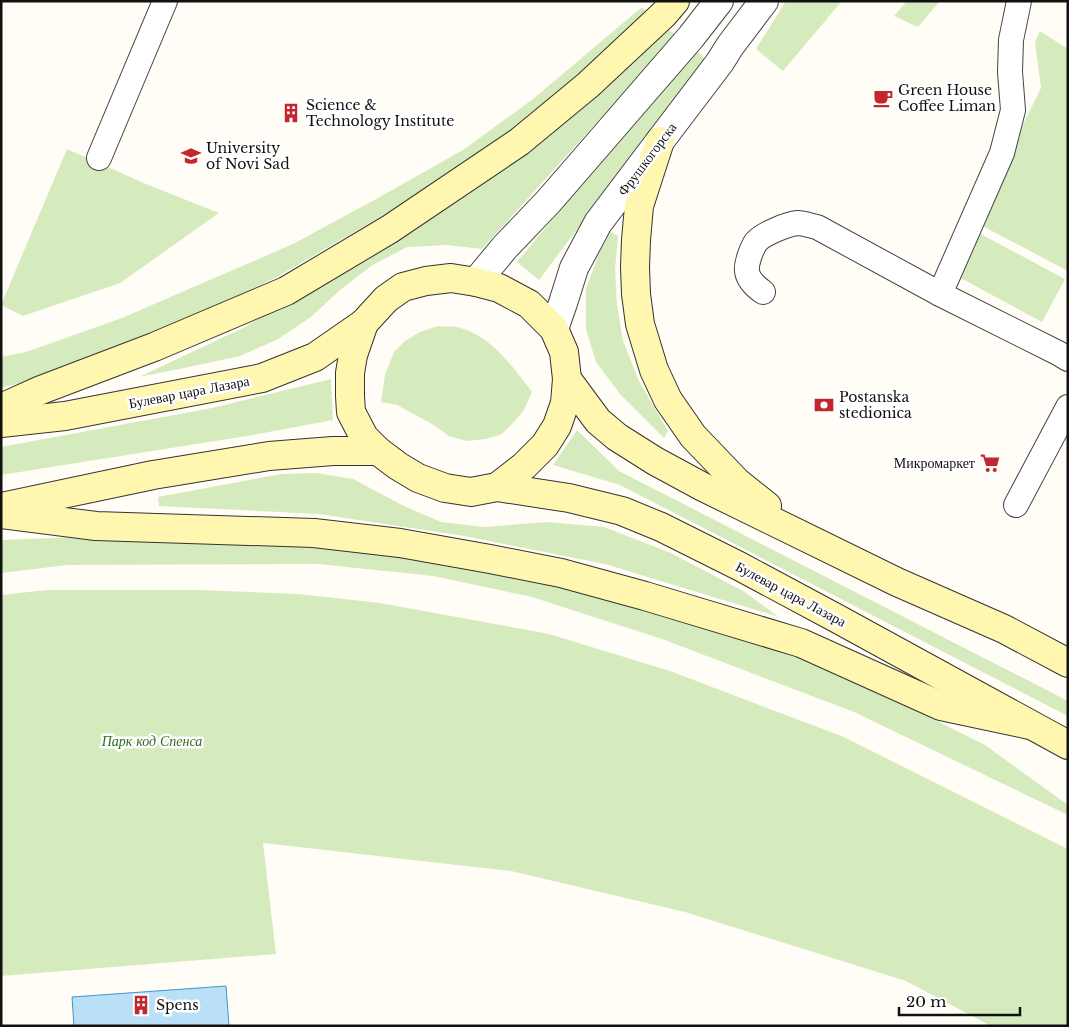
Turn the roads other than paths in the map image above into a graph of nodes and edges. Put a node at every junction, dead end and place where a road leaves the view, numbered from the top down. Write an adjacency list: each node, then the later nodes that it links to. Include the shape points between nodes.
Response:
1 (165, 1): 7 (lane)
2 (674, 1): 16 (main road, via 588,85 519,142 390,229 286,291)
3 (719, 1): 8 (street)
4 (764, 1): 6 (street, Фрушкогорска)
5 (1019, 1): 10 (lane, via 1011,40 1013,110 1002,153)
6 (660, 141): 12 (street, Фрушкогорска, via 598,223 574,268); 23 (main road, via 639,206 635,267 640,324 654,370 668,400 693,436 737,482)
7 (99, 158)
8 (476, 282): 11 (main road, via 451,278 403,287 386,299); 12 (main road, via 499,288 529,304)
9 (763, 292): 10 (lane, via 752,283 747,271 749,256 756,242 766,234 798,223 817,226)
10 (940, 294): 13 (lane)
11 (364, 323): 17 (main road, Булевар цара Лазара, via 315,357 262,378 65,416); 18 (main road, via 350,373 351,412 364,437)
12 (554, 329): 14 (main road, via 564,352)
13 (1068, 359)
14 (567, 379): 19 (main road, via 565,403 545,446); 23 (main road, via 598,421 618,437 663,466)
15 (1068, 407): 20 (lane)
16 (1, 408)
17 (1, 423)
18 (378, 451): 19 (main road, via 418,478 445,488 471,492); 21 (main road, via 269,456)
19 (497, 487): 25 (main road, Булевар цара Лазара, via 569,498 622,511 660,527 739,566)
20 (1016, 505)
21 (1, 506)
22 (1, 514): 25 (main road, via 96,526 314,533 400,543 543,570 645,596 801,643 940,706)
23 (801, 534): 24 (main road)
24 (1068, 662)
25 (1030, 725): 26 (main road, Булевар цара Лазара)
26 (1068, 745)

